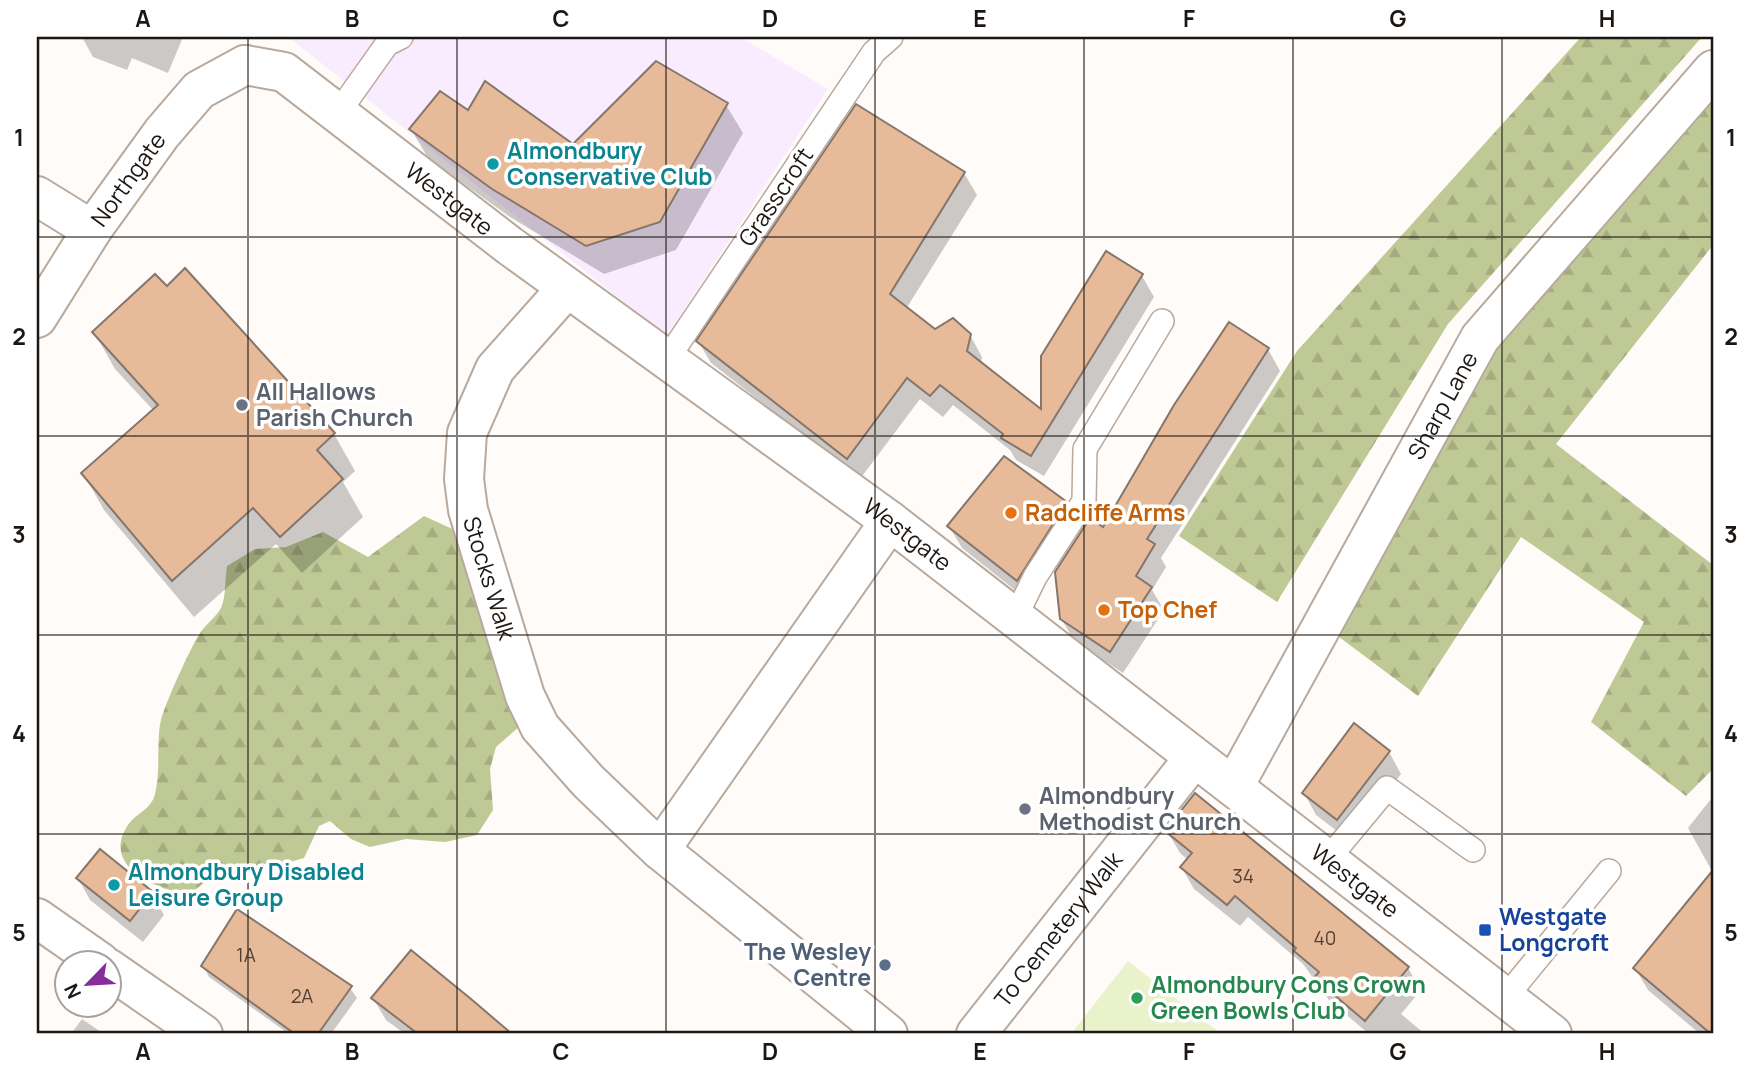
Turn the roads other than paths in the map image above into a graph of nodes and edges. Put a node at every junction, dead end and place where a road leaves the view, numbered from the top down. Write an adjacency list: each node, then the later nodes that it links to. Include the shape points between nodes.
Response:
1 (401, 37): 5 (lane, via 387,44)
2 (891, 37): 11 (lane, Grasscroft, via 874,52)
3 (249, 51): 5 (street, Westgate); 7 (street, Northgate, via 199,90 162,132)
4 (1713, 70): 15 (street, Sharp Lane, via 1480,338)
5 (338, 113): 8 (street, Westgate)
6 (37, 196): 7 (street)
7 (92, 230): 9 (street, Northgate)
8 (568, 288): 11 (street, Westgate); 16 (street, Stocks Walk, via 495,369 472,420 464,479 468,510 525,696 540,727)
9 (37, 318)
10 (1162, 321): 13 (lane, via 1086,449 1084,500 1035,577)
11 (666, 361): 12 (street, Westgate)
12 (890, 521): 13 (street, Westgate); 16 (street)
13 (1014, 620): 14 (street, Westgate)
14 (1194, 758): 15 (street, Westgate); 26 (street, To Cemetery Walk)
15 (1234, 786): 18 (street, Westgate)
16 (660, 850): 25 (street, Stocks Walk)
17 (1473, 850): 18 (lane, via 1387,788)
18 (1328, 859): 23 (street, Westgate)
19 (1609, 871): 23 (lane)
20 (37, 918): 21 (street)
21 (80, 948)
22 (122, 978): 24 (street)
23 (1505, 998): 27 (street, Westgate)
24 (203, 1034)
25 (888, 1034)
26 (976, 1034)
27 (1552, 1034)

